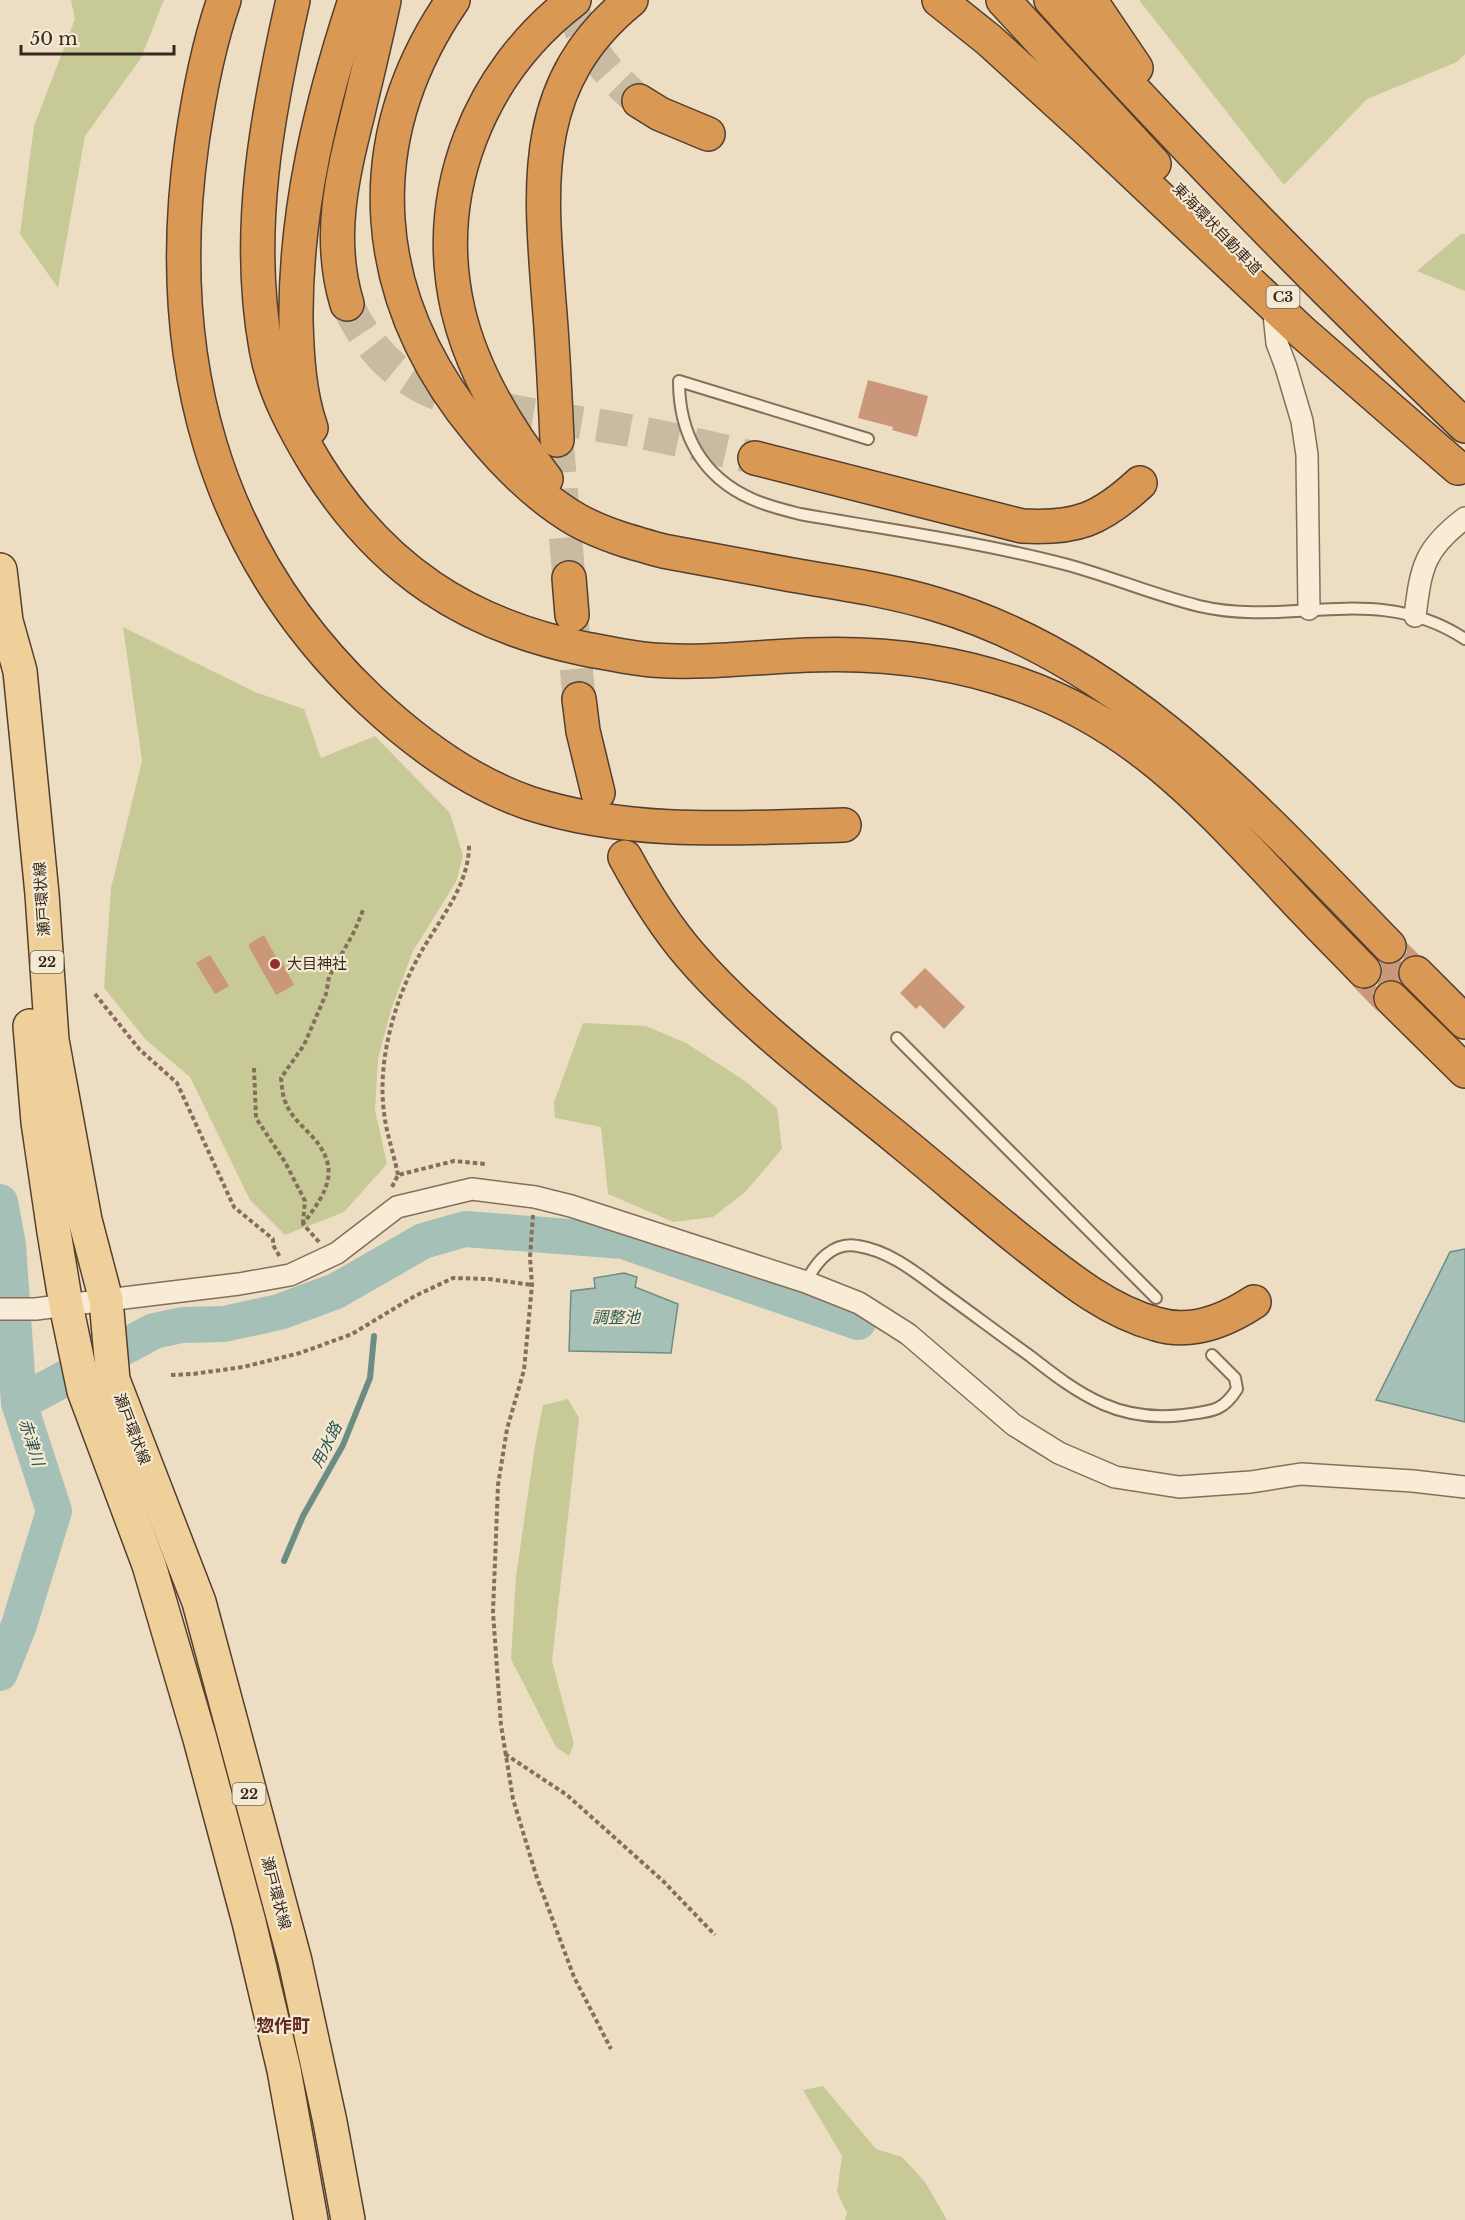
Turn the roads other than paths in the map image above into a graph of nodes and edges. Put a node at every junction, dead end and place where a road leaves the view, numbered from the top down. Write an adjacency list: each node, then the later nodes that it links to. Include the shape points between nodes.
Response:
1 (224, 0): 37 (highway, via 205,68 190,161 182,251 187,335 201,417 231,502 272,582 296,619 351,682 413,737 467,775 529,802 600,819 687,828)
2 (293, 0): 25 (highway, via 271,107 259,192 256,236 261,318 266,353 288,413 304,445)
3 (355, 0): 25 (highway, via 310,169 296,303 297,349 307,418)
4 (384, 0): 16 (highway, via 339,206 337,257)
5 (453, 0): 27 (highway, via 418,58 395,129 388,203 390,239 404,304 449,392 512,468 577,520)
6 (574, 0): 27 (highway, via 522,49 492,92 473,129 456,190 452,223 454,282 458,310 476,362 531,460 583,514)
7 (631, 0): 21 (highway, via 587,43 566,79 546,148 543,230)
8 (939, 0): 14 (highway)
9 (1003, 0): 14 (highway, 東海環状自動車道 / C3)
10 (1051, 0): 12 (highway, C3)
11 (1090, 0): 12 (highway)
12 (1138, 85): 18 (highway); 19 (highway, C3, via 1307,272)
13 (639, 101): 15 (highway)
14 (1098, 123): 23 (highway, 東海環状自動車道 / C3)
15 (708, 134)
16 (347, 303)
17 (1273, 305): 30 (street, via 1277,343 1302,421 1307,455)
18 (1465, 418)
19 (1465, 426)
20 (868, 439): 30 (lane, via 679,381 679,404 693,446 717,476 751,499 800,514 1069,565 1199,606 1258,612)
21 (557, 440)
22 (755, 458): 24 (highway, via 1022,526 1069,525 1089,519 1107,510)
23 (1461, 472)
24 (1140, 483)
25 (346, 507): 40 (highway, via 392,557 444,597 501,625 542,638 610,654 685,662 823,655 916,659 1020,684 1057,700 1125,737 1181,781)
26 (1465, 518): 32 (street, via 1429,554 1422,569)
27 (631, 542): 39 (highway, via 892,592 1020,635 1100,680 1174,736 1268,822)
28 (0, 570): 33 (main road, 瀬戸環状線 / 22)
29 (569, 578): 31 (highway)
30 (1309, 609): 32 (lane, via 1372,608)
31 (572, 615)
32 (1415, 616): 34 (lane)
33 (6, 621): 48 (main road, 瀬戸環状線 / 22, via 20,671 52,1040 85,1220); 50 (main road, 瀬戸環状線 / 22, via 2,670 24,892)
34 (1465, 639)
35 (579, 699): 36 (highway)
36 (598, 793)
37 (844, 825)
38 (625, 857): 49 (highway, via 664,923 721,988 1060,1272 1116,1308 1158,1325 1178,1328 1218,1322)
39 (1389, 946)
40 (1364, 971)
41 (1416, 973): 43 (highway)
42 (1391, 998): 45 (highway)
43 (1465, 1022)
44 (897, 1038): 47 (lane)
45 (1465, 1071)
46 (806, 1282): 48 (street, via 571,1206 471,1189 397,1207 337,1253 290,1275); 52 (lane, via 813,1267 830,1251 857,1245 882,1252 1070,1386 1104,1404 1135,1413 1165,1417 1197,1413 1218,1410 1230,1401 1237,1389 1235,1378); 54 (street, via 859,1303 908,1334 1014,1425 1059,1453 1115,1477 1179,1487 1301,1474)
47 (1156, 1298)
48 (106, 1300): 50 (street); 53 (main road, 瀬戸環状線 / 22, via 109,1334)
49 (1254, 1302)
50 (51, 1307): 51 (street); 53 (main road, 瀬戸環状線 / 22)
51 (0, 1309)
52 (1212, 1355)
53 (98, 1385): 55 (main road, 瀬戸環状線 / 22, via 249,1922 281,2059); 56 (main road, 瀬戸環状線 / 22, via 199,1602 295,1961)
54 (1465, 1487)
55 (311, 2220)
56 (348, 2220)

